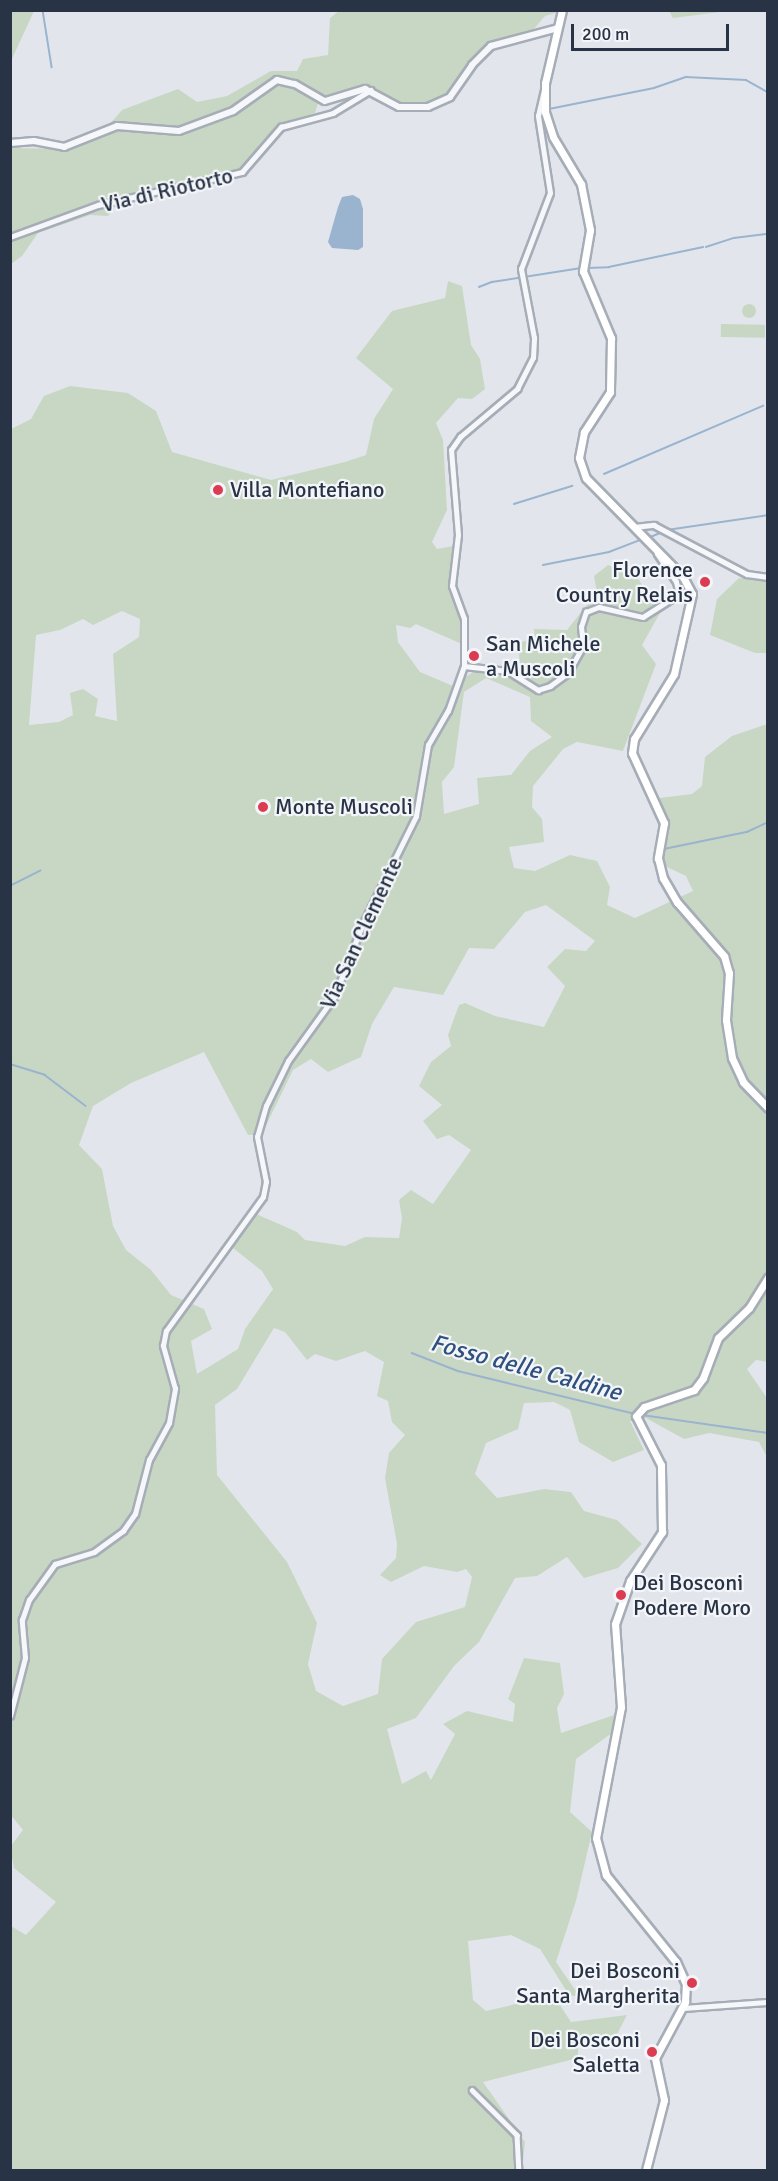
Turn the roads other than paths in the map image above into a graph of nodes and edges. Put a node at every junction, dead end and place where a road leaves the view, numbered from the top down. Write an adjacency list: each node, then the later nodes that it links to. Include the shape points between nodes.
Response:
1 (562, 10): 2 (main road)
2 (558, 28): 3 (street, via 491,46 450,97 433,106 399,107); 4 (main road)
3 (371, 90): 5 (street, via 326,101 290,82 277,80 233,111 179,131 111,126 71,146 34,141); 6 (street, Via di Riotorto, via 333,113 281,127 242,172 92,207)
4 (544, 90): 7 (main road, via 550,131 578,177 589,236 583,268 610,331 612,378 608,397 581,439 579,458 586,478); 10 (street, Via San Clemente, via 538,116 550,193 523,260 522,278 534,338 531,365 517,389 460,437 450,458 458,535 452,586 465,618)
5 (10, 144)
6 (10, 237)
7 (634, 526): 8 (main road); 9 (street, via 646,523 747,574)
8 (648, 541): 10 (street, via 676,582 679,594 643,617 599,607 586,612 581,627 583,646 560,680 538,690 508,671); 11 (main road, via 686,580 692,599 674,674 634,739 632,753 663,817 658,858 663,878 727,962 726,1020 732,1058 743,1082)
9 (768, 578)
10 (464, 666): 13 (street, Via San Clemente, via 448,711 429,745 417,816 363,923 334,997 288,1061 262,1116 256,1137 265,1175 262,1197 166,1331 163,1346 175,1389 169,1423 149,1460 135,1514 123,1531 105,1545 88,1555 56,1564 37,1586 22,1620 26,1658)
11 (768, 1108)
12 (768, 1277): 15 (main road, via 749,1308 718,1338 703,1378 694,1390 644,1407 636,1416 661,1465 662,1532 630,1581 615,1624 621,1707 596,1838 606,1875 684,1975 687,1993)
13 (10, 1716)
14 (768, 2002): 15 (street)
15 (682, 2008): 18 (main road, via 655,2058 664,2100)
16 (472, 2090): 17 (street, via 514,2129)
17 (519, 2170)
18 (646, 2170)

